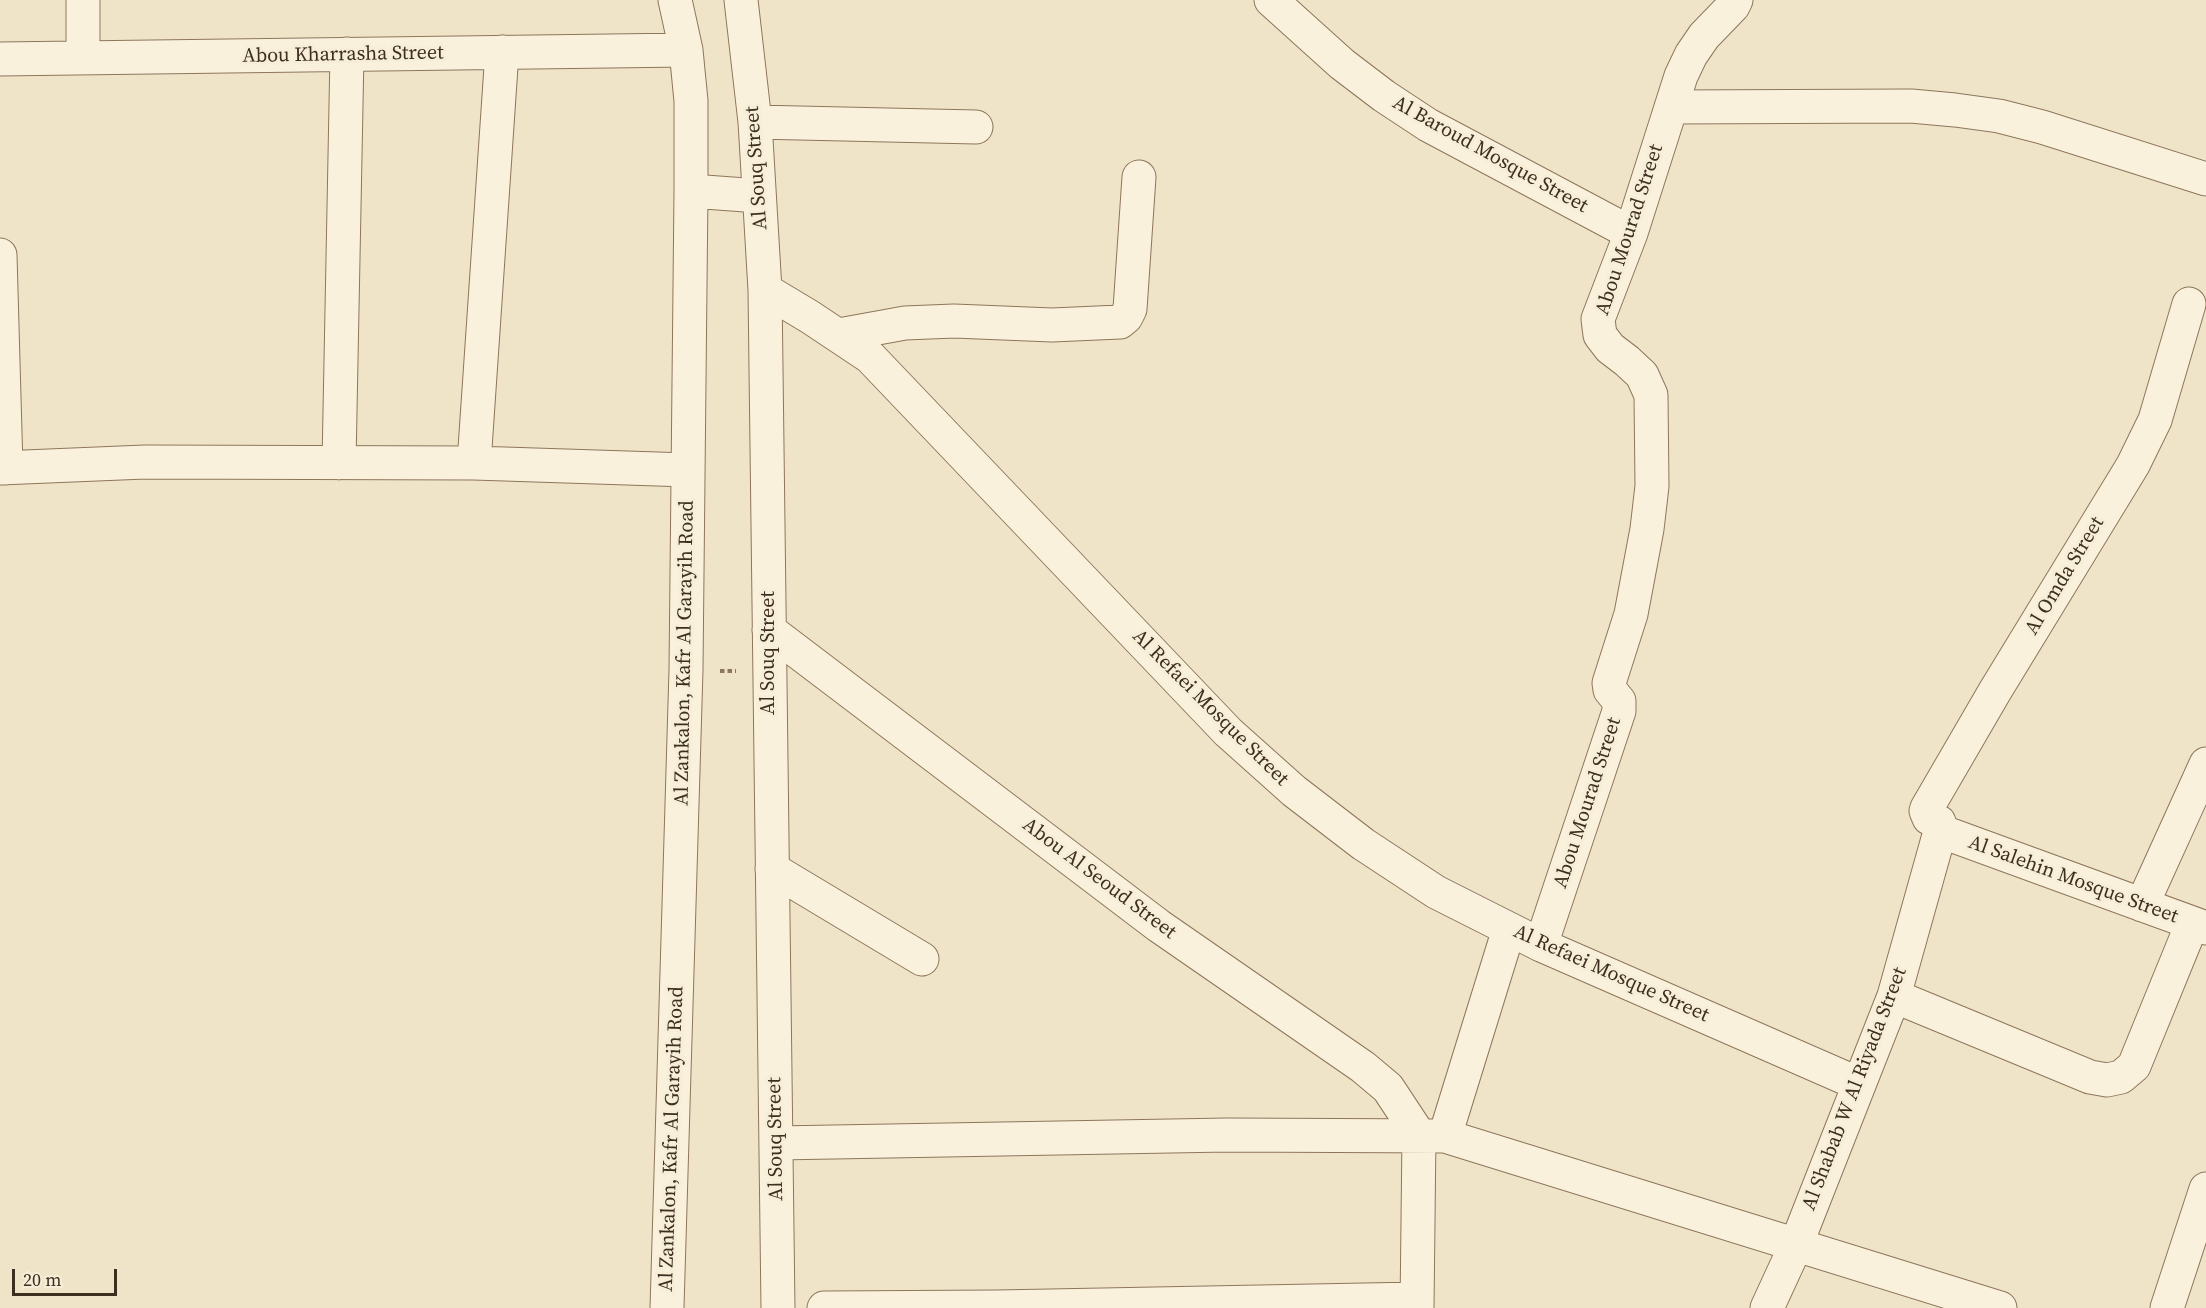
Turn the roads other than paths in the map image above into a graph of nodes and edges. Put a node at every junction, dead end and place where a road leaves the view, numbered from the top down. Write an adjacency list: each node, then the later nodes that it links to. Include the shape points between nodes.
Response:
1 (83, 0): 9 (street)
2 (675, 0): 6 (street, Al Zankalon, Kafr Al Garayih Road)
3 (741, 0): 12 (street, Al Souq Street)
4 (1271, 0): 18 (street, Al Baroud Mosque Street, via 1342,64 1428,125)
5 (1736, 0): 11 (street, Abou Mourad Street, via 1691,55)
6 (686, 50): 7 (street, Abou Kharrasha Street); 16 (street, Al Zankalon, Kafr Al Garayih Road, via 691,101)
7 (502, 52): 8 (street, Abou Kharrasha Street); 24 (street)
8 (347, 54): 9 (street, Abou Kharrasha Street); 23 (street)
9 (83, 58): 10 (street, Abou Kharrasha Street)
10 (0, 59)
11 (1671, 107): 15 (street, via 1911,106 1955,110 2042,127); 18 (street, Abou Mourad Street)
12 (755, 122): 13 (street); 17 (street, Al Souq Street)
13 (976, 127)
14 (1139, 177): 22 (street, via 1130,309 1120,322 1052,325 944,321 905,323)
15 (2206, 179)
16 (691, 190): 17 (street); 26 (street, Al Zankalon, Kafr Al Garayih Road)
17 (759, 196): 20 (street, Al Souq Street)
18 (1631, 233): 34 (street, Abou Mourad Street, via 1598,319 1600,335 1642,375 1651,395 1652,486 1647,529 1631,614 1609,680 1619,711)
19 (0, 255): 25 (street)
20 (765, 290): 22 (street, Al Refaei Mosque Street); 27 (street, Al Souq Street)
21 (2189, 304): 29 (street, Al Omda Street, via 2155,420 2133,465 1927,808 1929,818 1941,824)
22 (839, 335): 33 (street, Al Refaei Mosque Street, via 896,382 1228,732 1294,791 1363,844 1436,892)
23 (339, 463): 24 (street); 25 (street, via 145,462)
24 (474, 463): 26 (street)
25 (3, 468)
26 (688, 470): 46 (street, Al Zankalon, Kafr Al Garayih Road, via 686,670)
27 (769, 630): 30 (street, Al Souq Street); 38 (street, Abou Al Seoud Street, via 1159,926 1363,1067)
28 (2206, 764): 31 (street)
29 (1940, 831): 31 (street, Al Salehin Mosque Street); 36 (street, Al Shabab W Al Riyada Street)
30 (772, 869): 35 (street); 39 (street, Al Souq Street)
31 (2142, 905): 32 (street, Al Salehin Mosque Street)
32 (2199, 926): 36 (street, via 2134,1066 2121,1077 2090,1077)
33 (1509, 929): 34 (street, Al Refaei Mosque Street); 38 (street)
34 (1541, 945): 37 (street, Al Refaei Mosque Street)
35 (922, 959)
36 (1894, 996): 37 (street, Al Shabab W Al Riyada Street)
37 (1859, 1084): 41 (street, Al Shabab W Al Riyada Street)
38 (1432, 1136): 39 (street); 41 (street); 43 (street)
39 (777, 1143): 47 (street, Al Souq Street)
40 (2206, 1189): 52 (street)
41 (1796, 1245): 42 (street); 50 (street, Al Shabab W Al Riyada Street)
42 (1938, 1299): 51 (street)
43 (1417, 1303): 44 (street)
44 (1244, 1305): 45 (street)
45 (1150, 1306): 49 (street)
46 (667, 1308)
47 (778, 1308)
48 (824, 1308): 49 (street)
49 (997, 1308)
50 (1767, 1308)
51 (2000, 1308)
52 (2167, 1308)

